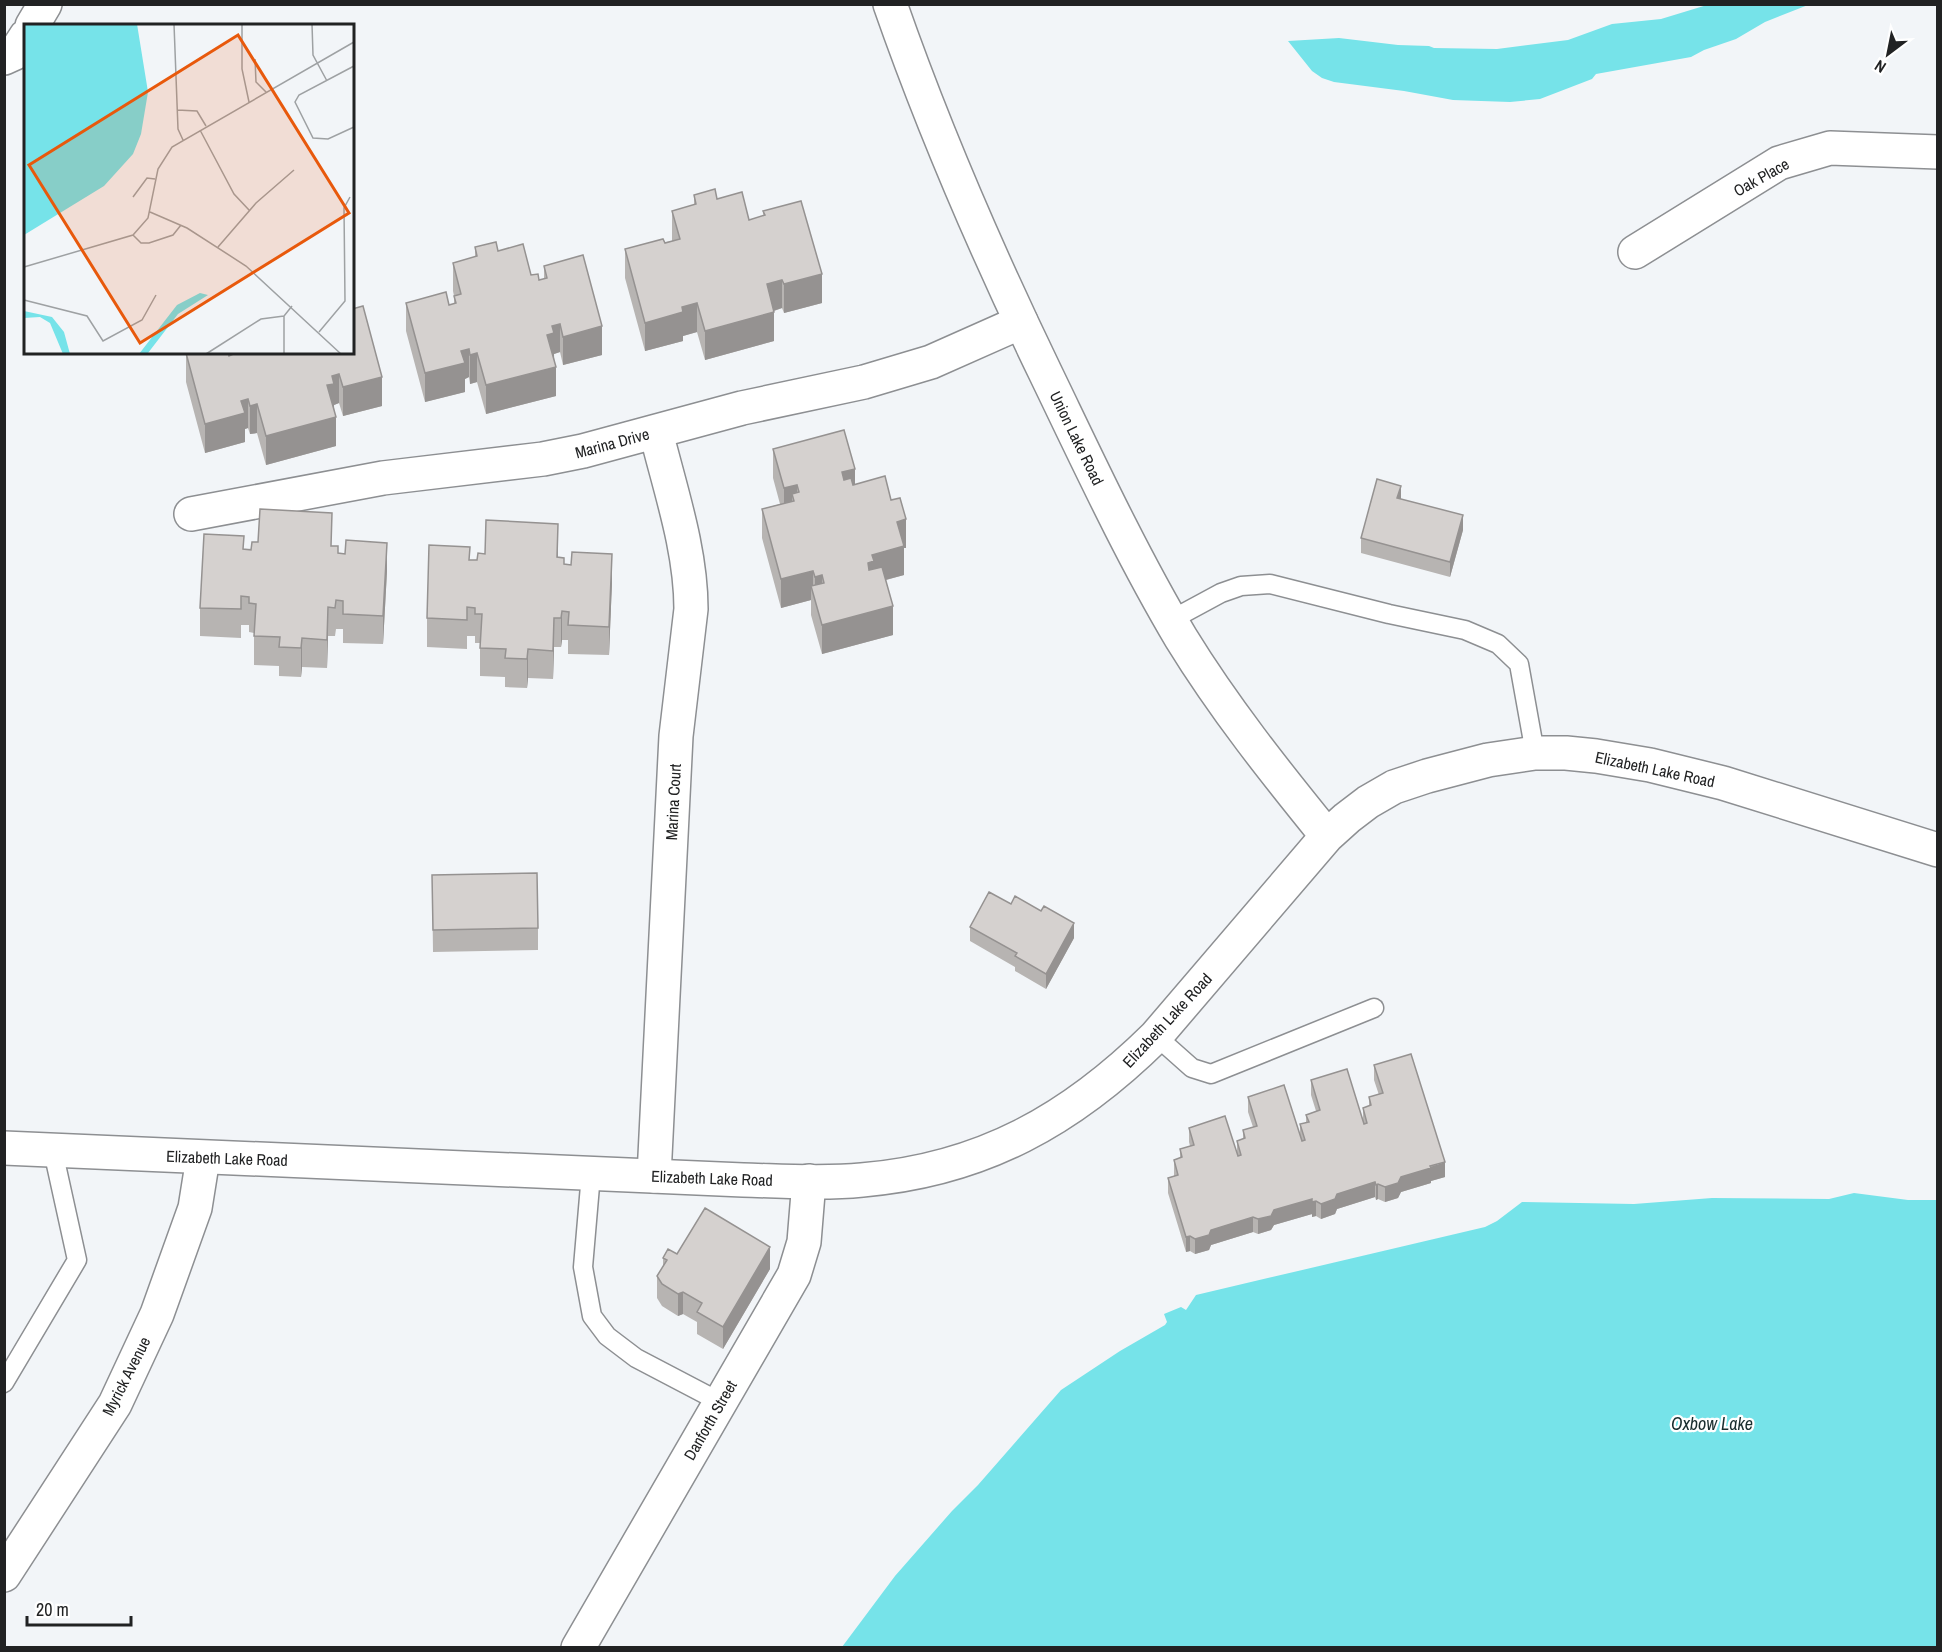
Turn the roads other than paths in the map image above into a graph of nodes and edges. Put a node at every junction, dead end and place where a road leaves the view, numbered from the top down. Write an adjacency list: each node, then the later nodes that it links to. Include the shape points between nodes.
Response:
1 (45, 4): 3 (street)
2 (890, 4): 8 (street, Union Lake Road, via 914,73)
3 (33, 24)
4 (24, 39): 5 (street, via 15,53)
5 (4, 58)
6 (1938, 152): 7 (street, Oak Place, via 1830,148 1779,163)
7 (1635, 252)
8 (1021, 322): 9 (street, Marina Drive, via 931,362); 11 (street, Union Lake Road, via 1119,525)
9 (656, 432): 10 (street, Marina Drive, via 583,452 383,478); 21 (street, Marina Court, via 686,556 691,609 676,736)
10 (191, 514)
11 (1171, 620): 12 (lane, via 1221,593 1241,586 1270,584 1466,630 1498,644 1519,664); 13 (street, Union Lake Road, via 1246,735)
12 (1535, 753): 13 (street, Elizabeth Lake Road, via 1479,762 1394,788 1368,802); 14 (street, Elizabeth Lake Road, via 1596,756 1684,773)
13 (1327, 836): 16 (street, Elizabeth Lake Road)
14 (1938, 850)
15 (1374, 1008): 16 (lane, via 1211,1074 1192,1068)
16 (1156, 1036): 22 (street, Elizabeth Lake Road, via 1093,1093 1062,1115 983,1153 909,1174 859,1181)
17 (4, 1148): 18 (street, Elizabeth Lake Road)
18 (53, 1151): 19 (street, Elizabeth Lake Road); 23 (lane, via 77,1260)
19 (203, 1158): 20 (street, Elizabeth Lake Road); 25 (street, Myrick Avenue, via 195,1208 157,1314 116,1404)
20 (591, 1174): 21 (street, Elizabeth Lake Road); 24 (lane, via 583,1267 592,1316 607,1336 636,1358)
21 (654, 1176): 22 (street, Elizabeth Lake Road)
22 (808, 1181): 24 (street, Danforth Street, via 804,1242 794,1275)
23 (4, 1383)
24 (720, 1402): 26 (street, Danforth Street)
25 (4, 1575)
26 (578, 1647)

